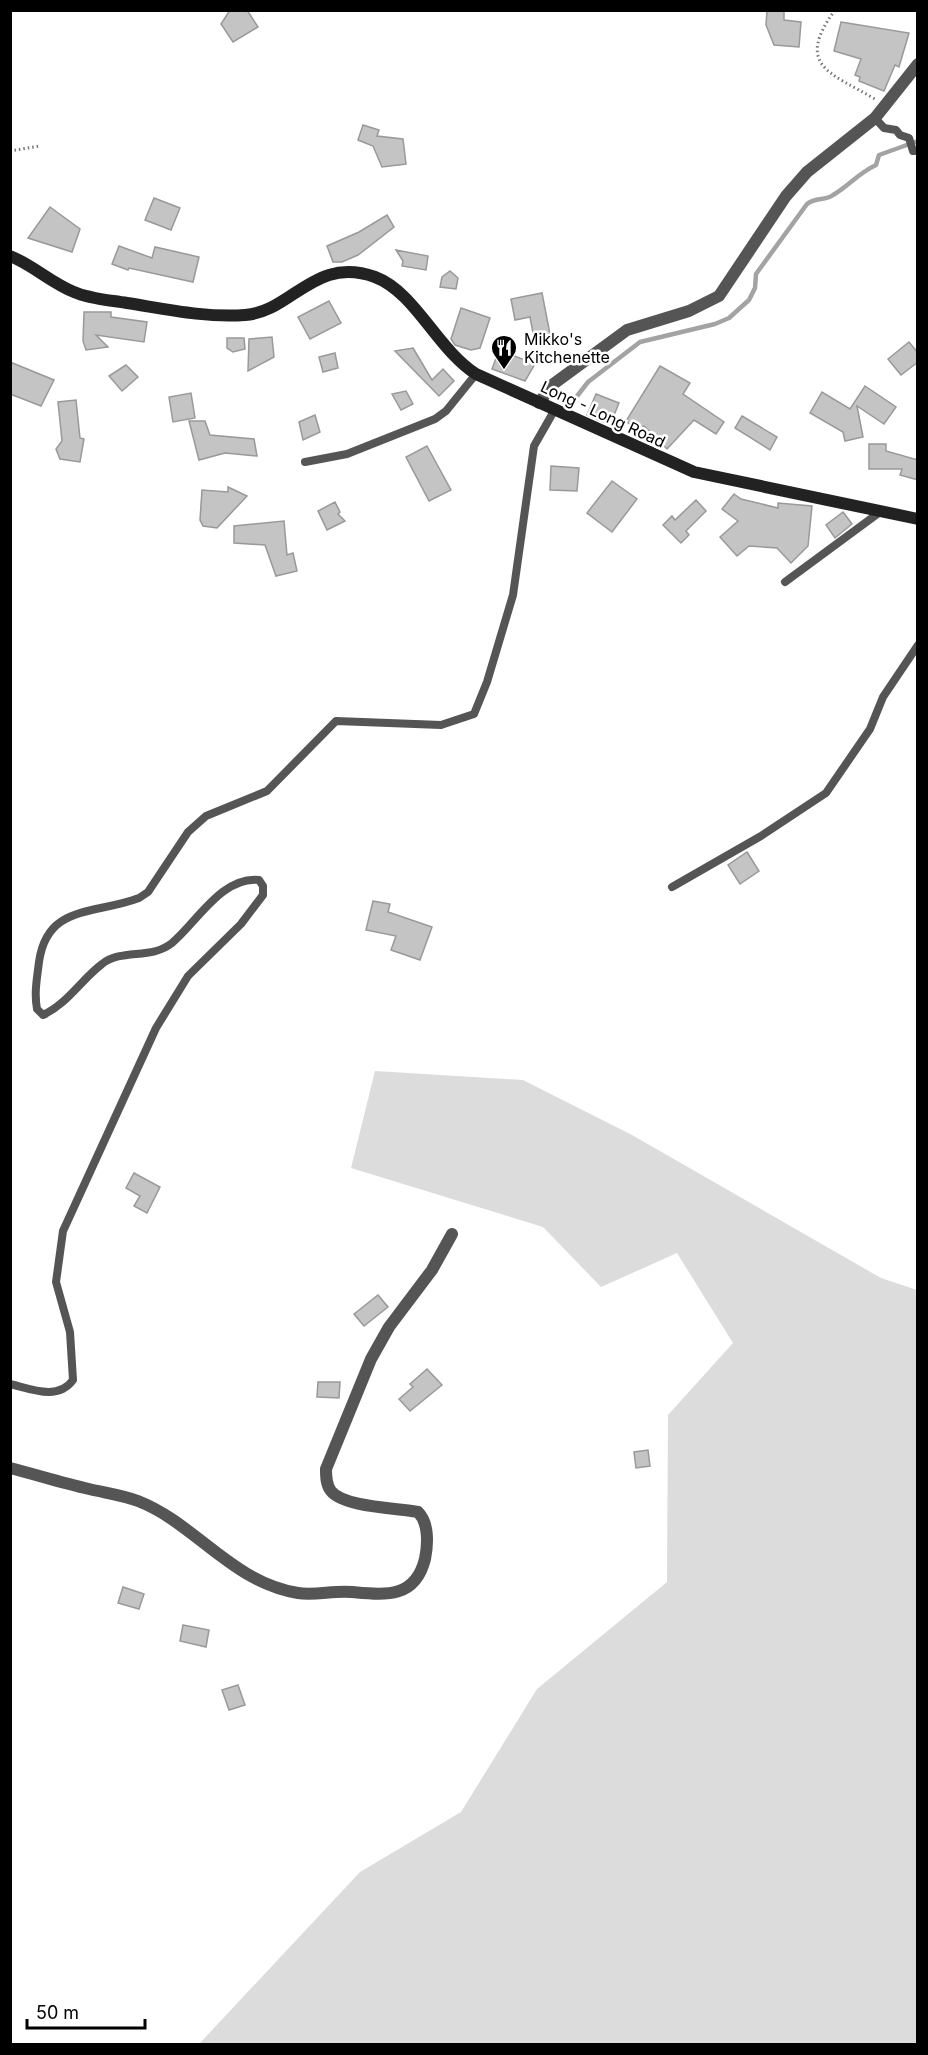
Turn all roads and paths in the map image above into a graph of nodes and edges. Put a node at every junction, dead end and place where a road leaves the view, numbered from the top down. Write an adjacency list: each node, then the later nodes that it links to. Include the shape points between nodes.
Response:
1 (836, 10): 3 (path, via 822,28 818,56 828,74)
2 (918, 64): 4 (street)
3 (874, 99)
4 (875, 118): 7 (lane, via 884,128 909,138); 10 (street, via 807,172 786,196 719,296 689,311 627,330 552,385)
5 (40, 146): 6 (path)
6 (10, 151)
7 (915, 151)
8 (10, 256): 9 (main road, Long - Long Road, via 83,296 238,315 261,311 320,278 350,272 365,274 378,278 402,296 453,358)
9 (476, 374): 10 (main road, Long - Long Road); 12 (lane, via 435,419 347,454)
10 (539, 403): 11 (main road, Long - Long Road)
11 (554, 411): 13 (main road, Long - Long Road, via 712,478); 19 (lane, via 534,446 513,595 474,714 441,725 336,721 267,791 207,816 188,832 148,891 139,898 64,918 50,928 41,946 36,980 37,1009 43,1015 57,1008 114,957 159,950 171,943 242,879 259,880 263,886 263,895 241,924 188,976 156,1028 63,1231 56,1282 70,1332 73,1380 57,1392)
12 (304, 462)
13 (880, 512): 14 (main road, Long - Long Road); 15 (lane)
14 (918, 519)
15 (785, 582)
16 (918, 645): 17 (lane, via 883,697 870,729 826,793)
17 (672, 887)
18 (452, 1234): 20 (street, via 371,1359 326,1469 329,1488 345,1501 417,1512 422,1517 427,1535 425,1558 411,1585 396,1593 299,1593 263,1582 235,1568 140,1502)
19 (10, 1384)
20 (10, 1468)

